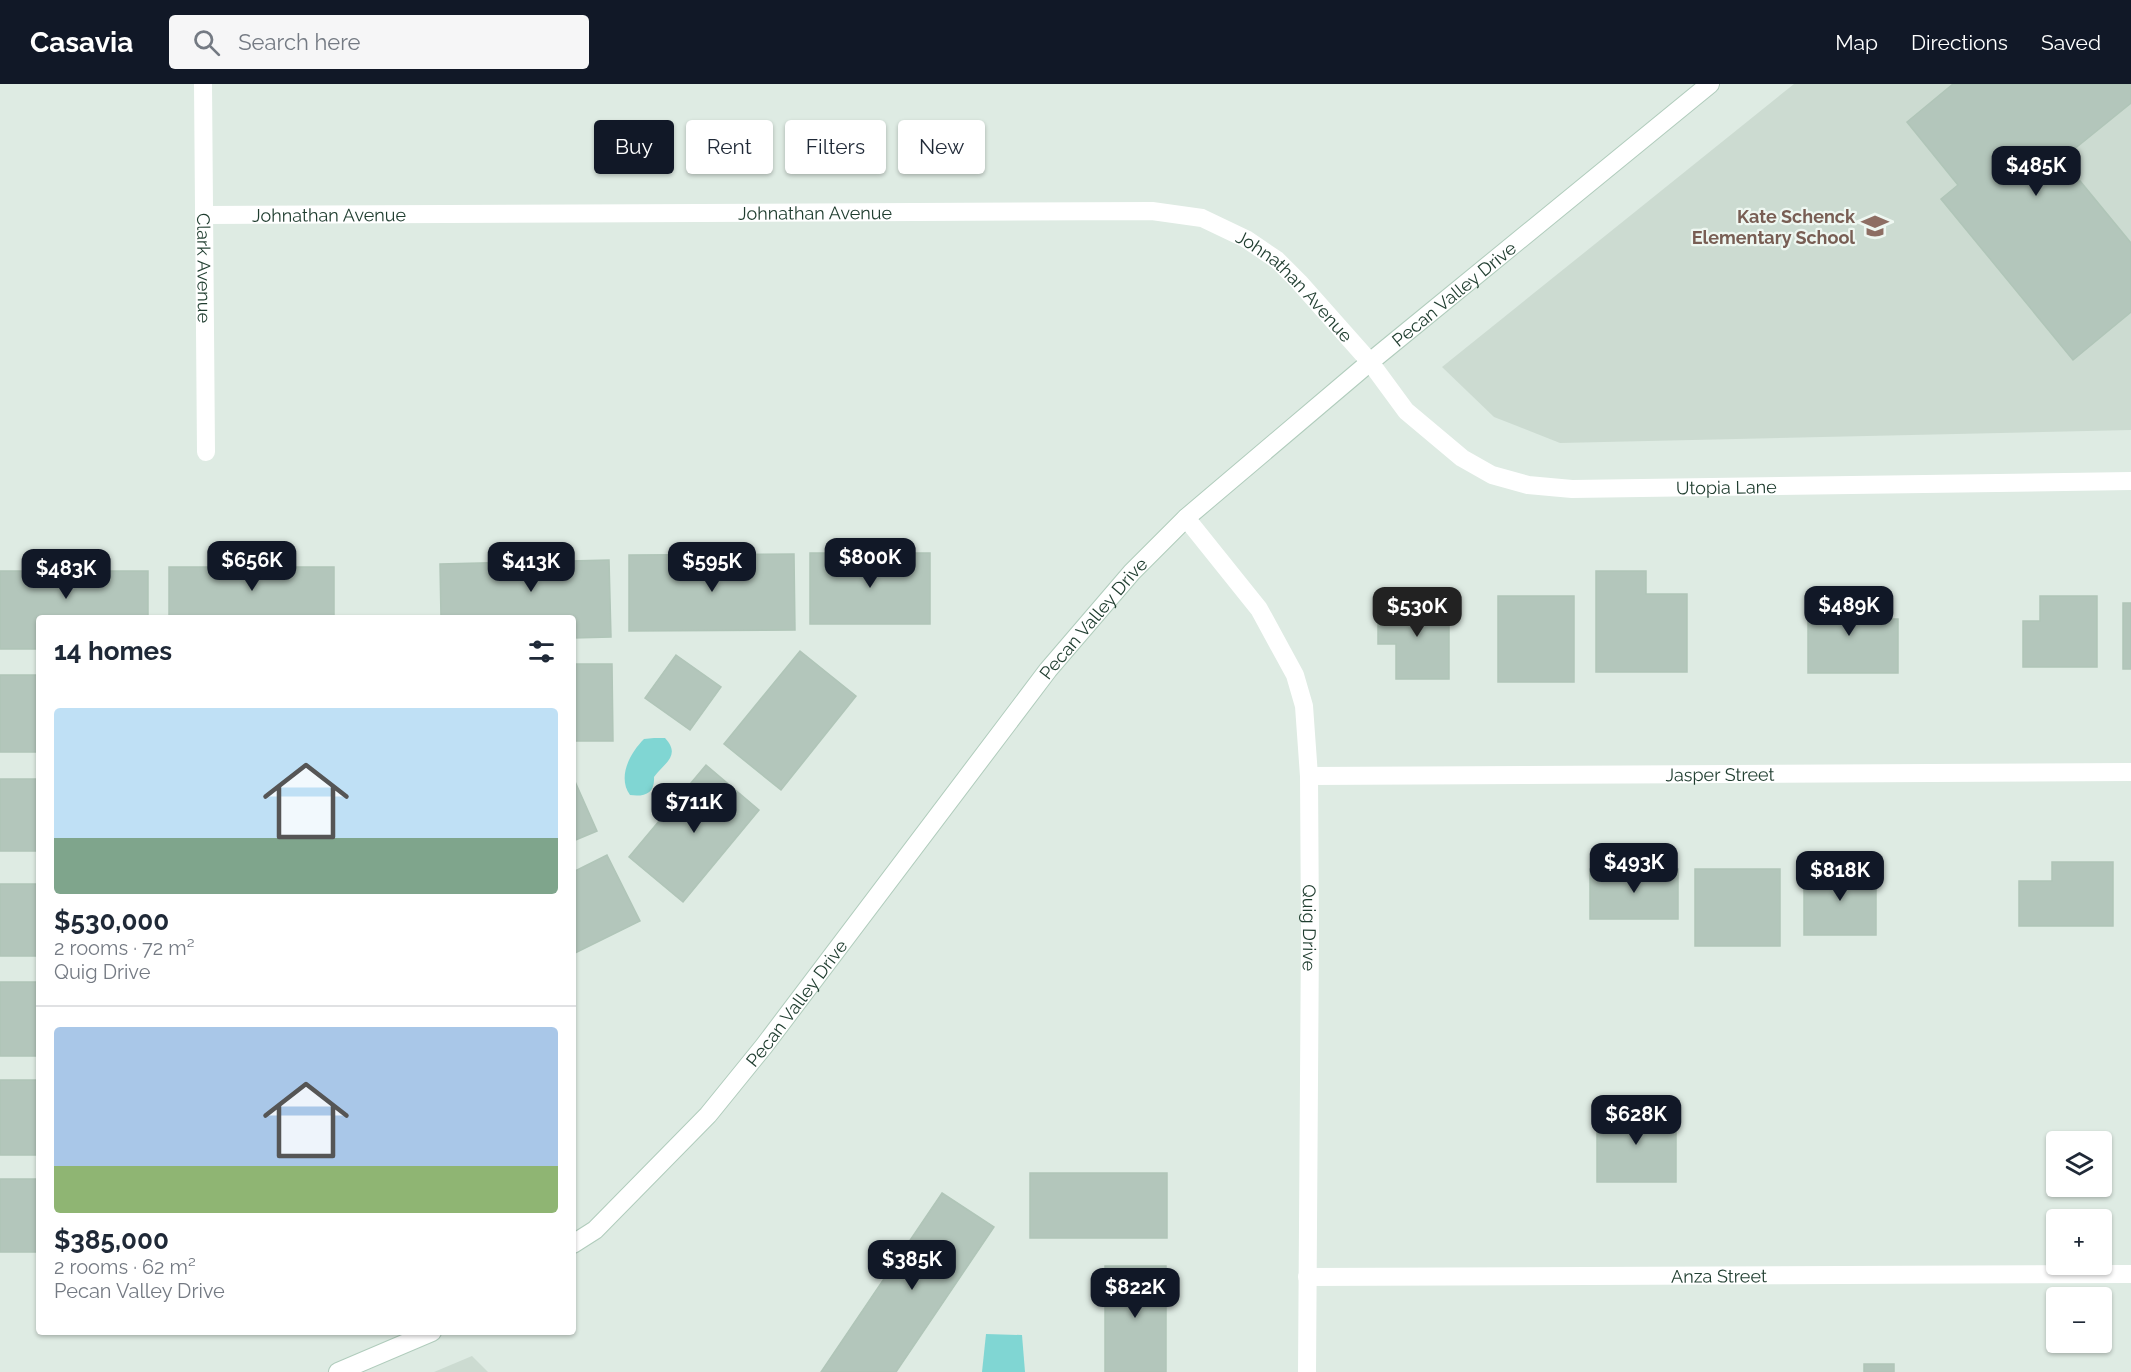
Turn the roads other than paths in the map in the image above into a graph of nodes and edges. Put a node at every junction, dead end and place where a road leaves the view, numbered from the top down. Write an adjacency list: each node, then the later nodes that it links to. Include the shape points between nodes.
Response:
1 (202, 84): 3 (street, Clark Avenue)
2 (1710, 84): 4 (street, Pecan Valley Drive)
3 (205, 215): 4 (street, Johnathan Avenue, via 1152,211 1202,218 1246,239 1277,260); 5 (street, Clark Avenue)
4 (1370, 362): 6 (street, Utopia Lane, via 1406,411 1462,458 1492,476 1528,485 1572,489); 7 (street, Pecan Valley Drive)
5 (206, 452)
6 (2131, 481)
7 (1186, 518): 9 (street, Quig Drive, via 1259,609 1295,675 1304,706); 10 (street, Pecan Valley Drive, via 1132,572 1048,670 708,1115 595,1230)
8 (2131, 772): 9 (street, Jasper Street)
9 (1309, 776): 12 (street, Quig Drive)
10 (576, 1242)
11 (2131, 1274): 12 (street, Anza Street)
12 (1307, 1277): 15 (street, Quig Drive)
13 (425, 1335): 14 (street)
14 (338, 1372)
15 (1307, 1372)

